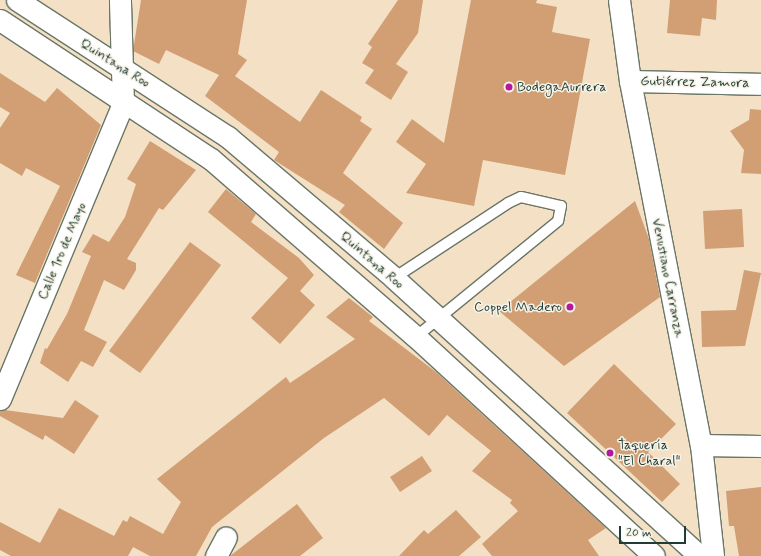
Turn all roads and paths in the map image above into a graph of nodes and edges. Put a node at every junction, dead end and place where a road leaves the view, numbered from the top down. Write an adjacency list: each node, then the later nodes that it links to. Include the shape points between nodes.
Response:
1 (17, 0): 5 (street, Quintana Roo)
2 (120, 0): 5 (street)
3 (619, 0): 6 (street, Venustiano Carranza)
4 (0, 20): 8 (street, Quintana Roo)
5 (123, 69): 8 (street); 9 (street, Quintana Roo, via 228,137)
6 (630, 81): 7 (street, Gutiérrez Zamora); 13 (street, Venustiano Carranza)
7 (761, 84)
8 (123, 104): 11 (street, Quintana Roo, via 211,159); 12 (street, Calle 1ro de Mayo)
9 (394, 278): 10 (street, Quintana Roo); 10 (lane, via 514,200 521,197 561,206 558,222)
10 (438, 318): 11 (lane); 18 (street, Quintana Roo)
11 (416, 337): 17 (street, Quintana Roo)
12 (0, 399)
13 (701, 445): 14 (street); 19 (street, Venustiano Carranza)
14 (761, 446)
15 (226, 537): 16 (street)
16 (216, 556)
17 (654, 556)
18 (699, 556)
19 (713, 556)

